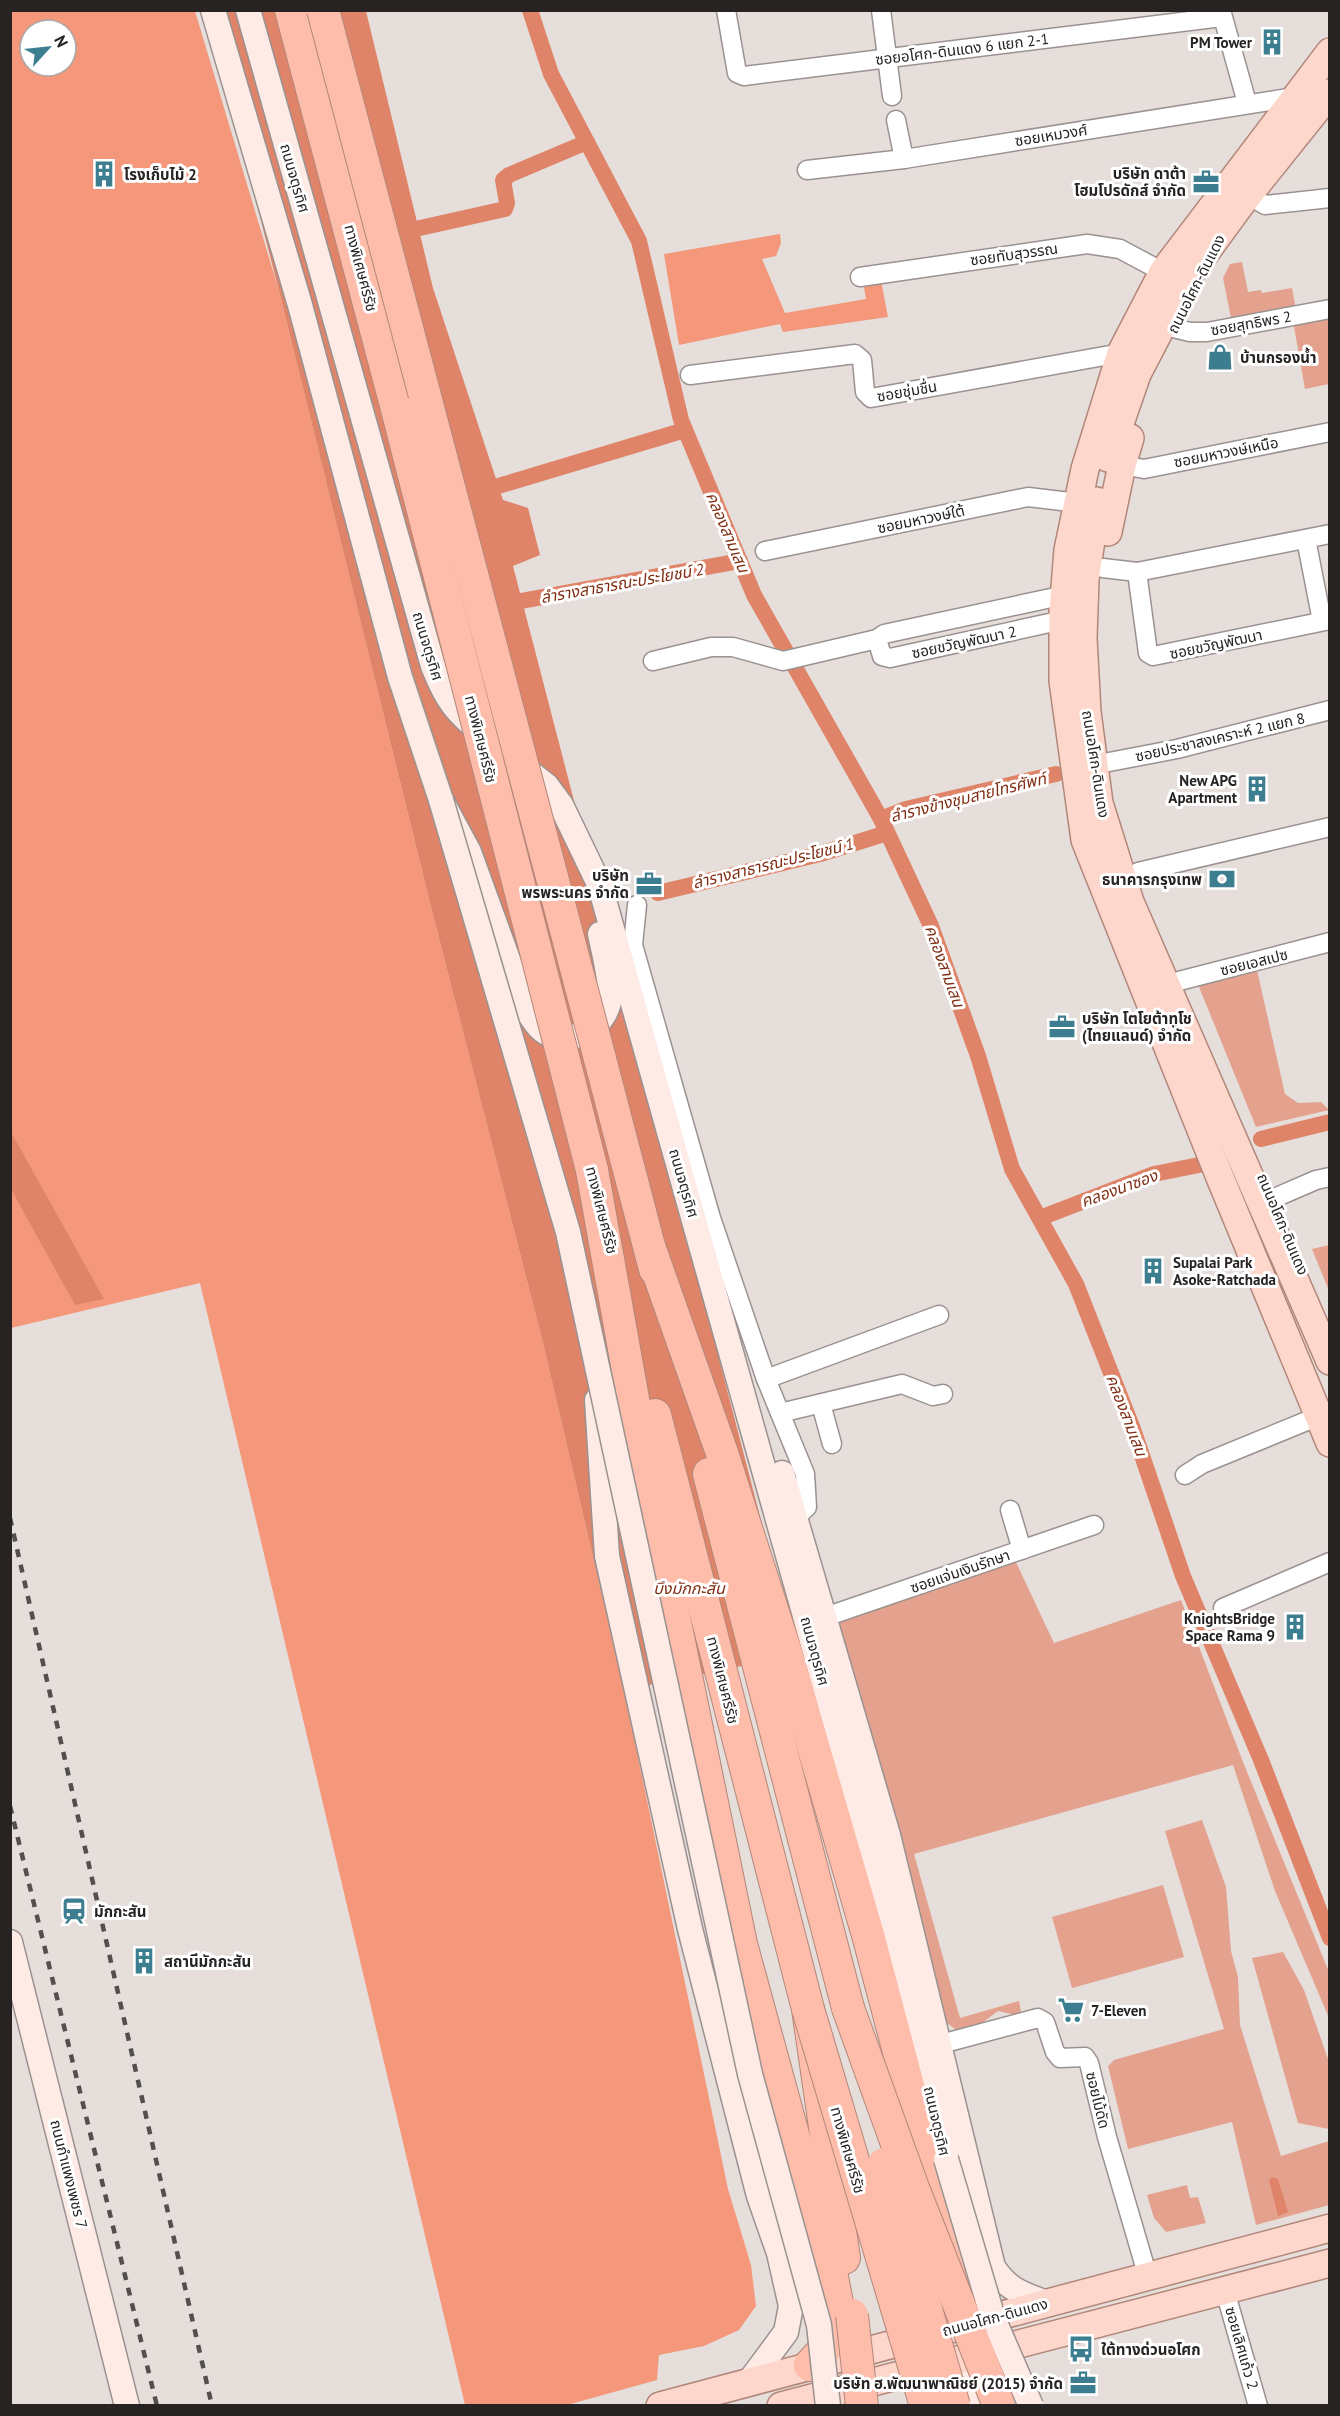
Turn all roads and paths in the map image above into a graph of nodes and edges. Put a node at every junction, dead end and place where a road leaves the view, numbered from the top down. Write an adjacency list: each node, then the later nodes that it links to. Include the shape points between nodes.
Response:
1 (213, 10): 40 (main road, ถนนจตุรทิศ, via 300,305 400,677)
2 (248, 10): 42 (main road, ถนนจตุรทิศ, bridge, via 443,692 457,713 547,786 561,805)
3 (291, 10): 48 (highway, ทางพิเศษศรีรัช, bridge)
4 (323, 10): 51 (highway, ทางพิเศษศรีรัช, bridge)
5 (726, 10): 9 (street, ซอยอโศก-ดินแดง 6 แยก 2-1, via 737,73 744,76)
6 (881, 10): 9 (street)
7 (1221, 14): 9 (street, ซอยอโศก-ดินแดง 6 แยก 2-1); 13 (street)
8 (1329, 52): 12 (main road, ถนนอโศก-ดินแดง)
9 (888, 59): 11 (street)
10 (1329, 93): 17 (main road, ถนนอโศก-ดินแดง)
11 (892, 96)
12 (1294, 97): 13 (street, ซอยเหมวงศ์); 20 (main road, ถนนอโศก-ดินแดง)
13 (1247, 103): 15 (street, ซอยเหมวงศ์)
14 (896, 120): 15 (street)
15 (903, 159): 16 (street, ซอยเหมวงศ์)
16 (807, 170)
17 (1248, 195): 18 (street, via 1266,205); 19 (main road, ถนนอโศก-ดินแดง)
18 (1329, 198)
19 (1225, 226): 23 (main road, ถนนอโศก-ดินแดง); 55 (main road, ถนนอโศก-ดินแดง, via 1161,324 1137,374 1102,477 1085,580 1087,712 1099,803 1130,902)
20 (1163, 272): 21 (street, ซอยทับสุวรรณ, via 1120,249 1087,244); 24 (main road, ถนนอโศก-ดินแดง)
21 (860, 277)
22 (1329, 309): 23 (street, ซอยสุทธิพร 2, via 1207,332)
23 (1173, 328): 27 (main road, ถนนอโศก-ดินแดง, via 1152,375)
24 (1121, 354): 25 (street, ซอยชุ่มชื่น, via 871,398 865,393 862,360 855,354); 28 (main road, ถนนอโศก-ดินแดง)
25 (690, 375)
26 (1329, 432): 27 (street, ซอยมหาวงษ์เหนือ, via 1144,469)
27 (1122, 465): 32 (main road, ถนนอโศก-ดินแดง)
28 (1078, 503): 31 (street, ซอยมหาวงษ์ใต้, via 1028,497); 34 (main road, ถนนอโศก-ดินแดง, via 1068,550)
29 (1329, 534): 30 (street)
30 (1306, 539): 33 (street); 35 (street)
31 (765, 551)
32 (1103, 568): 33 (street); 39 (main road, ถนนอโศก-ดินแดง, via 1098,622 1099,678)
33 (1137, 572): 35 (street, ซอยขวัญพัฒนา, via 1148,653 1153,656)
34 (1064, 607): 36 (street, ซอยขวัญพัฒนา 2, via 884,634); 36 (street, ซอยขวัญพัฒนา 2, via 890,658 882,656); 47 (main road, ถนนอโศก-ดินแดง, via 1063,681 1085,840)
35 (1326, 621)
36 (878, 639): 37 (street, ซอยขวัญพัฒนา 2, via 783,661 733,647 711,647)
37 (653, 661)
38 (1329, 710): 39 (street, ซอยประชาสงเคราะห์ 2 แยก 8)
39 (1109, 762): 43 (main road, ถนนอโศก-ดินแดง)
40 (441, 800): 42 (main road, bridge, via 469,852 526,1009 539,1029 551,1036 568,1037 594,1029 607,1007 610,993 593,901); 56 (main road, ถนนจตุรทิศ, bridge, via 568,1232)
41 (1329, 827): 43 (street)
42 (592, 867): 54 (main road, ถนนจตุรทิศ)
43 (1138, 872): 46 (main road, ถนนอโศก-ดินแดง)
44 (637, 905): 57 (street, via 633,945 711,1218)
45 (1329, 942): 46 (street, ซอยเอสเปซ)
46 (1179, 981): 50 (main road, ถนนอโศก-ดินแดง)
47 (1187, 1093): 55 (main road, ถนนอโศก-ดินแดง); 60 (main road, ถนนอโศก-ดินแดง)
48 (592, 1170): 74 (highway, ทางพิเศษศรีรัช); 83 (highway, via 659,1544 741,1944 832,2277 837,2308 834,2339)
49 (1329, 1177): 50 (street)
50 (1272, 1199): 53 (main road, ถนนอโศก-ดินแดง)
51 (650, 1249): 73 (highway, ทางพิเศษศรีรัช); 81 (highway, via 721,1450 786,1653 868,1935 962,2291 972,2308)
52 (939, 1315): 57 (street)
53 (1329, 1333)
54 (732, 1351): 66 (main road); 94 (main road, ถนนจตุรทิศ, bridge, via 896,1940 946,2159 993,2318)
55 (1319, 1359): 60 (main road, ถนนอโศก-ดินแดง)
56 (594, 1362): 84 (main road, bridge, via 608,1556 690,1929 791,2306 786,2332); 89 (main road, ถนนจตุรทิศ, bridge, via 750,2074 819,2325)
57 (766, 1379): 61 (street)
58 (943, 1394): 59 (street, via 933,1396 902,1384)
59 (821, 1404): 61 (street); 63 (street)
60 (1324, 1409): 62 (main road, ถนนอโศก-ดินแดง); 64 (street)
61 (780, 1413): 66 (street, via 805,1474 807,1507)
62 (1329, 1443)
63 (832, 1444)
64 (1185, 1475)
65 (1010, 1510): 68 (street)
66 (796, 1517): 71 (main road)
67 (1094, 1525): 68 (street, ซอยแจ่มเงินรักษา)
68 (1022, 1550): 71 (street, ซอยแจ่มเงินรักษา)
69 (1329, 1562): 70 (street)
70 (1223, 1608)
71 (825, 1617): 75 (main road, via 888,1835)
72 (10, 1942): 86 (main road, ถนนกำแพงเพชร 7)
73 (848, 2008): 91 (highway, ทางพิเศษศรีรัช, bridge, via 897,2211); 93 (highway, bridge, via 921,2209)
74 (808, 2009): 85 (highway, bridge); 90 (highway, ทางพิเศษศรีรัช, bridge)
75 (941, 2044): 78 (street, ซอยไม้ดัด, via 1038,2018 1045,2022 1060,2058 1085,2057); 80 (main road, via 993,2267 1003,2283)
76 (1329, 2228): 78 (main road, ถนนอโศก-ดินแดง)
77 (1329, 2263): 79 (main road, ถนนอโศก-ดินแดง)
78 (1149, 2277): 80 (main road, ถนนอโศก-ดินแดง)
79 (1225, 2291): 82 (main road, ถนนอโศก-ดินแดง); 95 (street, ซอยเลิศแก้ว 2)
80 (1047, 2303): 81 (main road, ถนนอโศก-ดินแดง)
81 (988, 2319): 83 (main road, ถนนอโศก-ดินแดง)
82 (987, 2352): 85 (main road, ถนนอโศก-ดินแดง); 92 (main road, via 967,2370 965,2380)
83 (810, 2365): 84 (main road, ถนนอโศก-ดินแดง)
84 (749, 2382): 87 (main road, ถนนอโศก-ดินแดง)
85 (861, 2398): 88 (main road, ถนนอโศก-ดินแดง)
86 (127, 2406)
87 (660, 2406)
88 (782, 2406)
89 (828, 2406)
90 (926, 2406)
91 (954, 2406)
92 (973, 2406)
93 (999, 2406)
94 (1031, 2406)
95 (1258, 2406)

